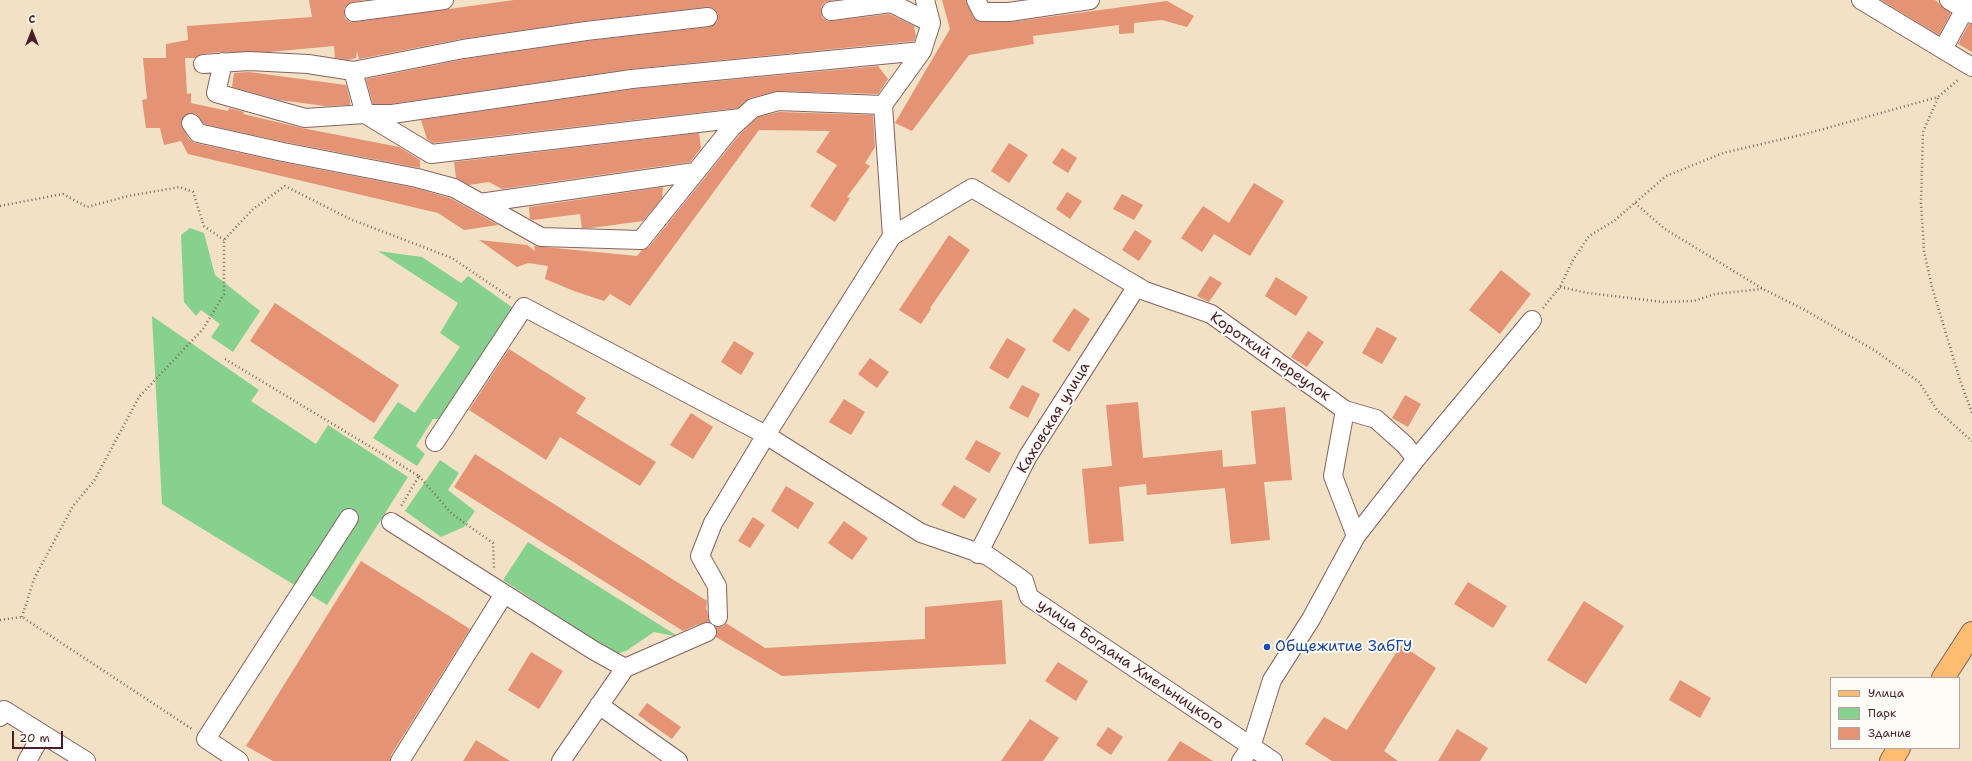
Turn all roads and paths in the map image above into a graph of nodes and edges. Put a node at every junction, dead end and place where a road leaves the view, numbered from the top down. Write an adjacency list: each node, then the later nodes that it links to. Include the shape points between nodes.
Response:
1 (444, 0): 9 (street)
2 (926, 0): 11 (street)
3 (976, 0): 4 (street, via 982,12 1009,12)
4 (1090, 0)
5 (1860, 0): 12 (street)
6 (1949, 0): 7 (street)
7 (1969, 8): 12 (street)
8 (831, 11): 11 (street, via 891,3)
9 (354, 12)
10 (708, 17): 16 (street, via 486,46)
11 (931, 23): 13 (street)
12 (1943, 50): 17 (street)
13 (922, 51): 19 (street); 20 (street, via 632,79 392,114)
14 (223, 62): 15 (street); 16 (street, via 308,64); 20 (street, via 216,93 305,118)
15 (203, 64)
16 (352, 71): 20 (street)
17 (1966, 73): 18 (path)
18 (1938, 97): 27 (path, via 1809,133 1723,153 1666,176); 38 (path, via 1923,132 1921,203 1924,251 1932,286)
19 (883, 105): 21 (street, via 778,101 753,108); 29 (street)
20 (365, 114): 23 (street)
21 (741, 118): 23 (street); 24 (street)
22 (191, 123): 25 (street, via 198,133)
23 (431, 154): 25 (street)
24 (695, 172): 26 (street); 26 (street, via 641,240 541,237)
25 (433, 182): 26 (street, via 454,188)
26 (480, 203)
27 (1635, 203): 32 (path, via 1614,221 1589,236 1573,260); 33 (path, via 1665,229)
28 (0, 206): 30 (path, via 62,194 87,207 128,196 180,187 193,192 204,226)
29 (892, 236): 31 (street, Короткий переулок, via 972,188); 39 (street)
30 (224, 240): 34 (path, via 253,209 285,186 350,218 452,258); 49 (path, via 224,294 203,329 139,397 94,481 74,506 34,579)
31 (1137, 286): 37 (street, Короткий переулок, via 1211,314); 47 (street, Каховская улица, via 1028,456)
32 (1560, 287): 33 (path, via 1663,302 1694,301 1715,294); 35 (path)
33 (1763, 288): 40 (path, via 1874,350 1919,382 1937,410)
34 (524, 307): 39 (street, улица Богдана Хмельницкого); 41 (street)
35 (1532, 320): 42 (street)
36 (225, 359): 43 (path)
37 (1345, 410): 42 (street, via 1376,419 1405,445); 46 (street, Короткий переулок, via 1333,476)
38 (1972, 413)
39 (766, 435): 47 (street, улица Богдана Хмельницкого, via 921,533); 50 (street, via 713,523 700,556 717,586)
40 (1972, 441)
41 (435, 442)
42 (1416, 459): 46 (street)
43 (419, 476): 45 (path); 48 (path, via 452,514 493,543)
44 (349, 518): 59 (street)
45 (391, 522): 48 (street)
46 (1356, 536): 61 (street, via 1311,619 1272,680)
47 (978, 554): 61 (street, улица Богдана Хмельницкого, via 988,556 1024,581 1029,597)
48 (499, 591): 54 (street); 65 (street)
49 (22, 617): 51 (path); 59 (path)
50 (718, 617)
51 (0, 620)
52 (707, 632): 54 (street)
53 (1969, 645): 55 (main road)
54 (625, 668): 56 (street)
55 (1944, 677)
56 (599, 705): 66 (street); 67 (street)
57 (0, 717): 58 (street, via 4,710)
58 (42, 734): 62 (street); 63 (street)
59 (206, 739): 64 (street)
60 (1898, 749): 69 (main road)
61 (1246, 754): 68 (street, улица Богдана Хмельницкого)
62 (27, 761)
63 (86, 761)
64 (239, 761)
65 (400, 761)
66 (561, 761)
67 (678, 761)
68 (1274, 761)
69 (1891, 761)

